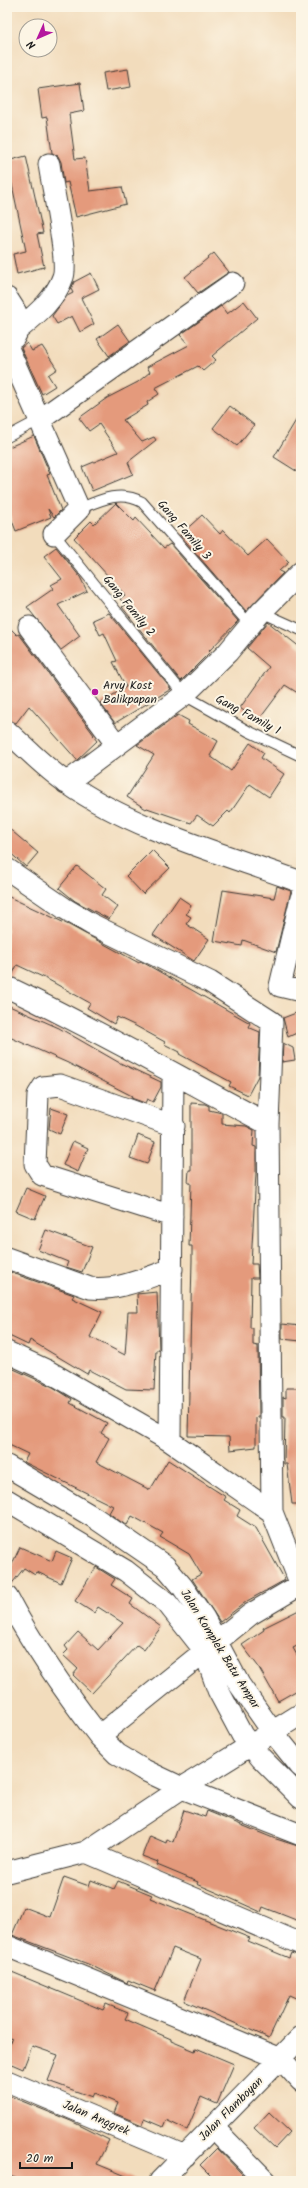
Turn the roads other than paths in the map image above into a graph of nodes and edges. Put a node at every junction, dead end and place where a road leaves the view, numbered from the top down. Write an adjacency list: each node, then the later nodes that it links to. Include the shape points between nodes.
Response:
1 (49, 164): 4 (street, via 66,268 60,287)
2 (233, 284): 5 (street)
3 (7, 298): 4 (street, via 16,312)
4 (11, 339): 5 (street)
5 (41, 419): 6 (lane); 7 (street)
6 (7, 436)
7 (80, 509): 8 (street); 10 (lane, Gang Family 3, via 106,498 125,495 142,502)
8 (54, 534): 13 (lane, Gang Family 2)
9 (301, 572): 10 (street)
10 (256, 619): 12 (lane); 13 (street, via 228,652)
11 (29, 627): 15 (street)
12 (301, 630)
13 (184, 695): 15 (street); 16 (lane, Gang Family 1)
14 (7, 731): 17 (street)
15 (117, 745): 17 (street)
16 (301, 756)
17 (66, 783): 19 (street, via 142,823)
18 (12, 875): 24 (street, via 91,924 210,982 272,1022)
19 (301, 882)
20 (301, 898): 22 (street, via 280,986)
21 (7, 987): 23 (street, via 89,1027)
22 (301, 991)
23 (173, 1074): 24 (street); 25 (street)
24 (268, 1124): 33 (street)
25 (174, 1126): 26 (street); 26 (street, via 60,1085 44,1087 38,1095 35,1164 42,1175)
26 (172, 1216): 28 (street)
27 (7, 1258): 28 (street, via 90,1288 101,1289 124,1285)
28 (172, 1269): 30 (street)
29 (7, 1352): 30 (street, via 48,1371)
30 (170, 1441): 33 (street)
31 (7, 1466): 36 (street, Jalan Komplek Batu Ampar, via 95,1518 165,1566 182,1586)
32 (7, 1500): 36 (street, Jalan Komplek Batu Ampar, via 126,1571 167,1603)
33 (272, 1512): 34 (street)
34 (301, 1585): 36 (street, via 252,1614)
35 (7, 1597): 39 (street, via 28,1636)
36 (210, 1645): 38 (street, Jalan Komplek Batu Ampar); 39 (street); 40 (street, Jalan Komplek Batu Ampar, via 218,1690)
37 (301, 1714): 38 (street)
38 (272, 1732): 40 (street); 41 (street, Jalan Komplek Batu Ampar)
39 (99, 1736): 42 (street, via 117,1754)
40 (250, 1745): 42 (street); 43 (street, Jalan Komplek Batu Ampar)
41 (301, 1767)
42 (182, 1788): 44 (street); 45 (street)
43 (301, 1798)
44 (301, 1835)
45 (86, 1852): 46 (street); 47 (street)
46 (7, 1872)
47 (301, 1944)
48 (7, 1946): 50 (street)
49 (301, 2037): 50 (street, Jalan Flamboyan)
50 (281, 2059): 52 (street); 53 (street, Jalan Flamboyan)
51 (7, 2081): 54 (street, Jalan Anggrek)
52 (301, 2081)
53 (213, 2127): 54 (street, Jalan Flamboyan); 56 (street)
54 (185, 2156): 55 (street, Jalan Flamboyan)
55 (160, 2181)
56 (266, 2181)

